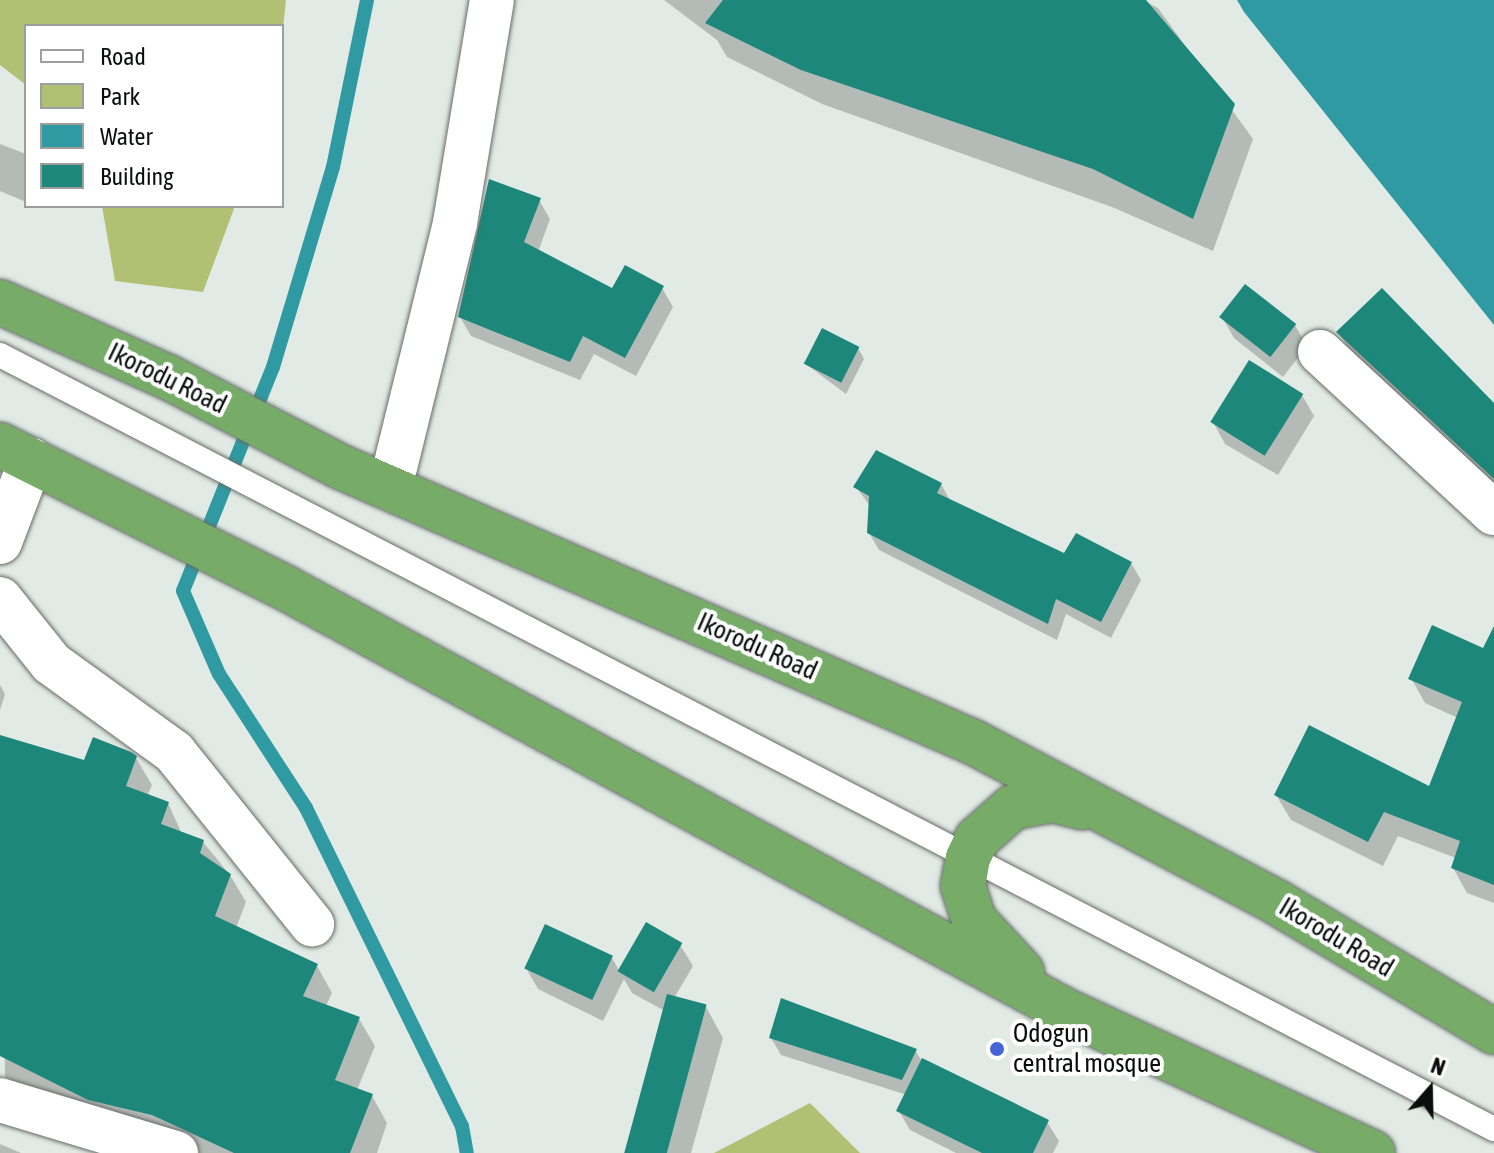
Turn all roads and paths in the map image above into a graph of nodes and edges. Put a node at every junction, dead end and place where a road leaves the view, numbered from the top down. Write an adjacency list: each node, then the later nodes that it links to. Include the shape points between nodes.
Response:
1 (492, 0): 6 (street, via 455,223)
2 (0, 302): 6 (highway, Ikorodu Road, via 168,377)
3 (1320, 352): 7 (street)
4 (0, 355): 11 (lane)
5 (16, 452): 8 (street); 13 (highway, via 282,586)
6 (390, 488): 10 (highway, Ikorodu Road, via 973,742)
7 (1494, 513)
8 (0, 542)
9 (0, 599): 12 (street, via 51,663 174,752)
10 (1104, 813): 11 (highway, via 1053,800 1013,807 977,839); 14 (highway, Ikorodu Road, via 1278,903)
11 (968, 858): 13 (highway, via 963,886 974,920 992,946); 16 (lane)
12 (312, 924)
13 (1066, 1011): 18 (highway)
14 (1494, 1032)
15 (0, 1100): 17 (street)
16 (1494, 1129)
17 (176, 1153)
18 (1373, 1153)

